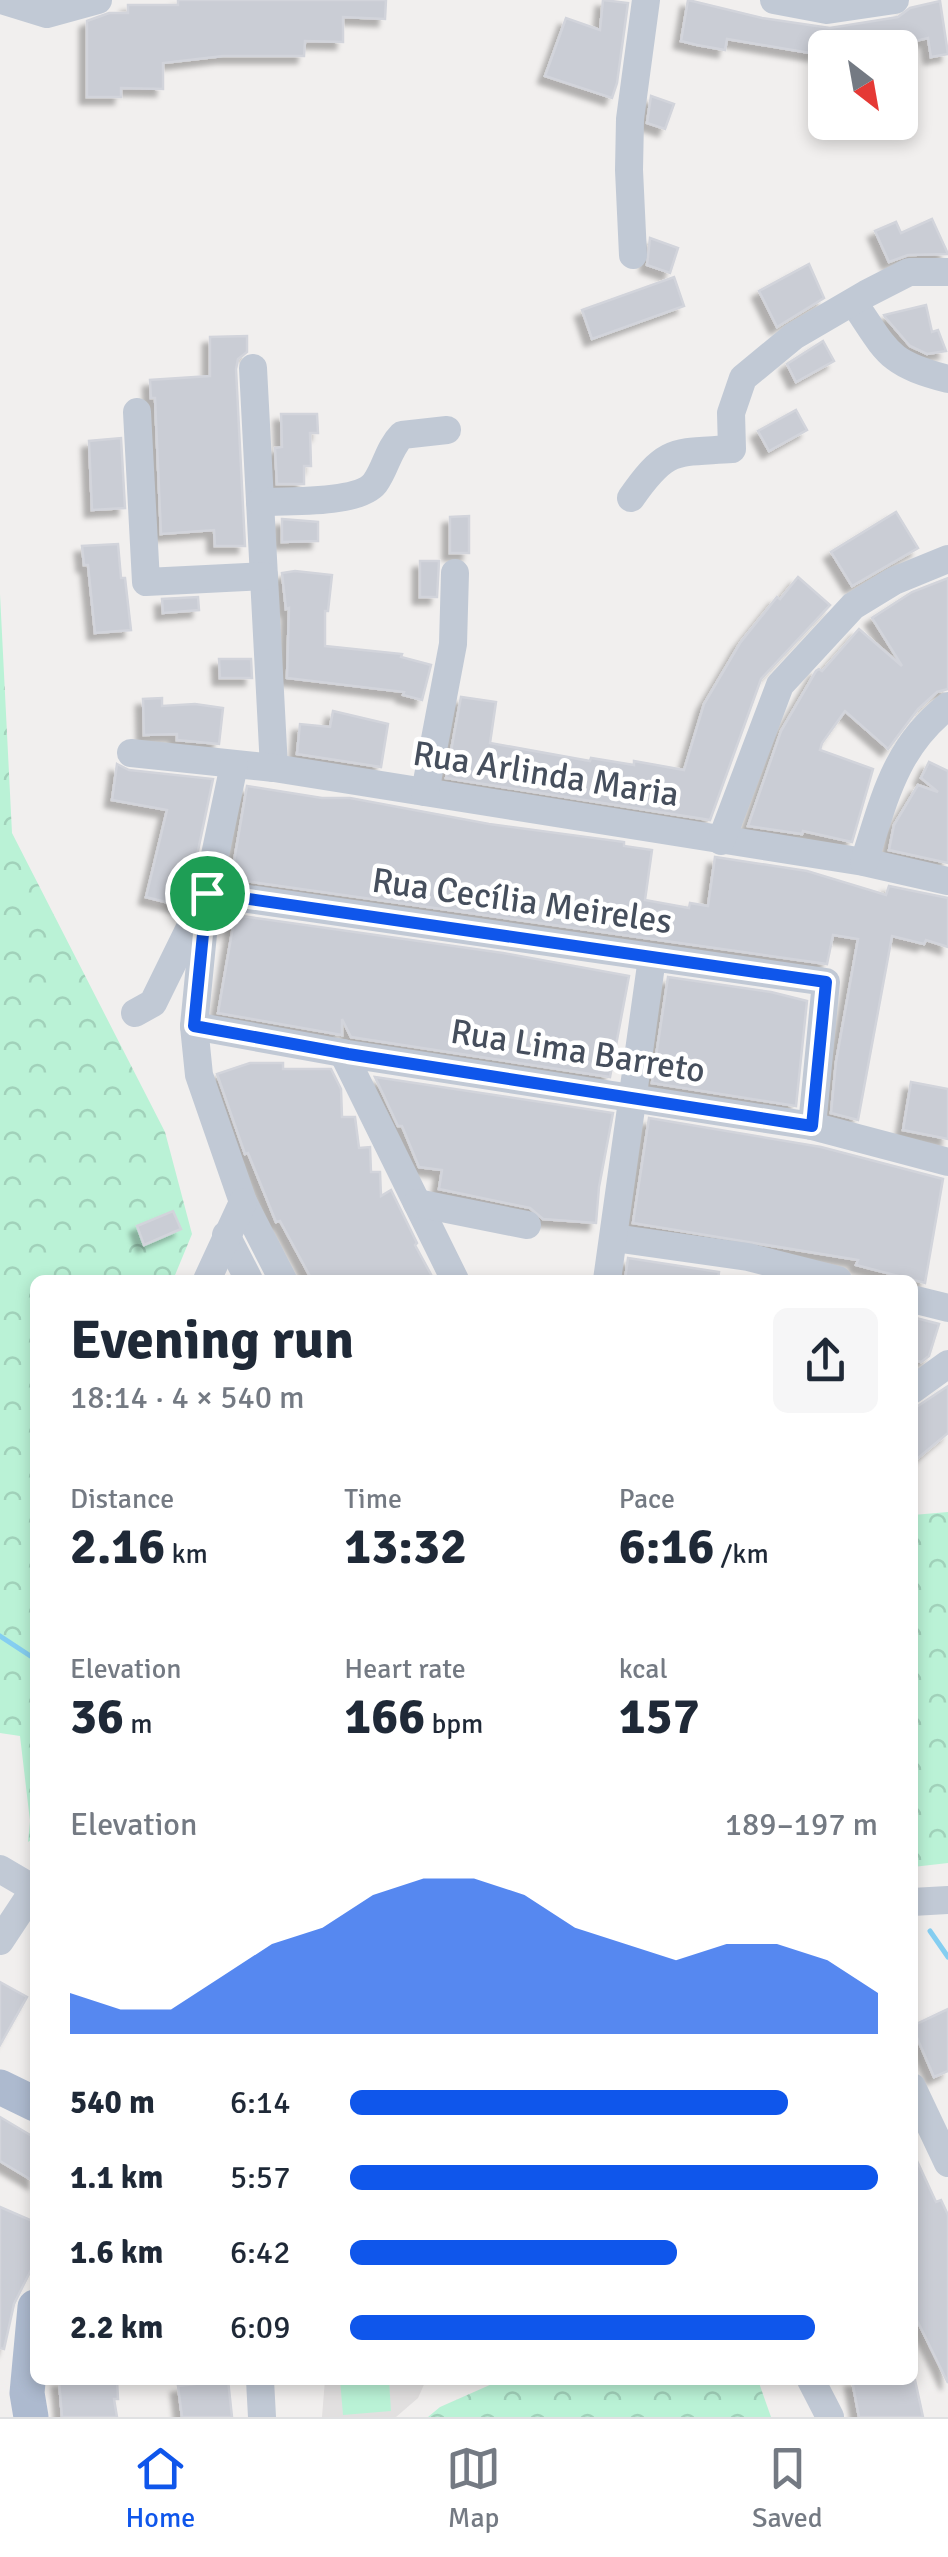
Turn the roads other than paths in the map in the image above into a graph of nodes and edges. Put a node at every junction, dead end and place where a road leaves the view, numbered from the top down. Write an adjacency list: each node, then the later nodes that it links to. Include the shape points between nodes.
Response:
1 (1, 0): 2 (street, via 48,14)
2 (98, 0)
3 (646, 0): 6 (street, via 630,120)
4 (774, 0): 5 (street, via 828,10)
5 (895, 0)
6 (633, 256)
7 (948, 272): 8 (street, via 910,272)
8 (854, 304): 10 (street, via 895,360); 13 (street, via 794,336 743,378 730,413 732,449 676,452 646,476)
9 (253, 368): 14 (street)
10 (948, 379)
11 (137, 412): 17 (street, via 146,582)
12 (447, 430): 14 (street, via 402,435 377,480 360,494)
13 (632, 498)
14 (260, 502): 17 (street)
15 (948, 559): 23 (street, via 853,606 780,685)
16 (454, 573): 22 (street, via 453,644)
17 (264, 576): 21 (street)
18 (948, 706): 24 (street, via 914,738 894,771)
19 (131, 753): 20 (street, Rua Arlinda Maria)
20 (234, 765): 21 (street, Rua Arlinda Maria); 26 (street)
21 (274, 768): 22 (street, Rua Arlinda Maria)
22 (424, 792): 23 (street, Rua Arlinda Maria)
23 (721, 841): 24 (street, Rua Arlinda Maria)
24 (864, 862): 25 (street, Rua Arlinda Maria)
25 (948, 882)
26 (207, 893): 27 (street, Rua Cecília Meireles); 28 (street, via 153,1002); 29 (street)
27 (652, 958): 31 (street); 32 (street, Rua Cecília Meireles, via 826,982)
28 (135, 1013)
29 (194, 1026): 30 (street, Rua Lima Barreto); 34 (street, via 200,1074)
30 (343, 1053): 31 (street, Rua Lima Barreto); 35 (street)
31 (633, 1098): 32 (street, Rua Lima Barreto); 38 (street)
32 (812, 1126): 33 (street, Rua Lima Barreto)
33 (948, 1162)
34 (243, 1202): 37 (street); 42 (street)
35 (417, 1203): 36 (street); 43 (street)
36 (527, 1225)
37 (226, 1235): 40 (street); 41 (street)
38 (614, 1238): 39 (street); 44 (street)
39 (746, 1268): 45 (street)
40 (209, 1275)
41 (246, 1275)
42 (280, 1275)
43 (453, 1275)
44 (608, 1275)
45 (800, 1275)
46 (918, 1300): 47 (street)
47 (948, 1308)
48 (948, 1364): 49 (street)
49 (918, 1386)
50 (0, 1869): 51 (street)
51 (30, 1886)
52 (30, 1894): 55 (street)
53 (948, 1900): 54 (street)
54 (918, 1902)
55 (0, 1941)
56 (0, 2086): 58 (main road)
57 (918, 2100): 59 (street)
58 (30, 2101)
59 (948, 2163)
60 (30, 2361): 63 (main road)
61 (260, 2385): 64 (street)
62 (814, 2385): 65 (street)
63 (31, 2417)
64 (262, 2417)
65 (830, 2417)

